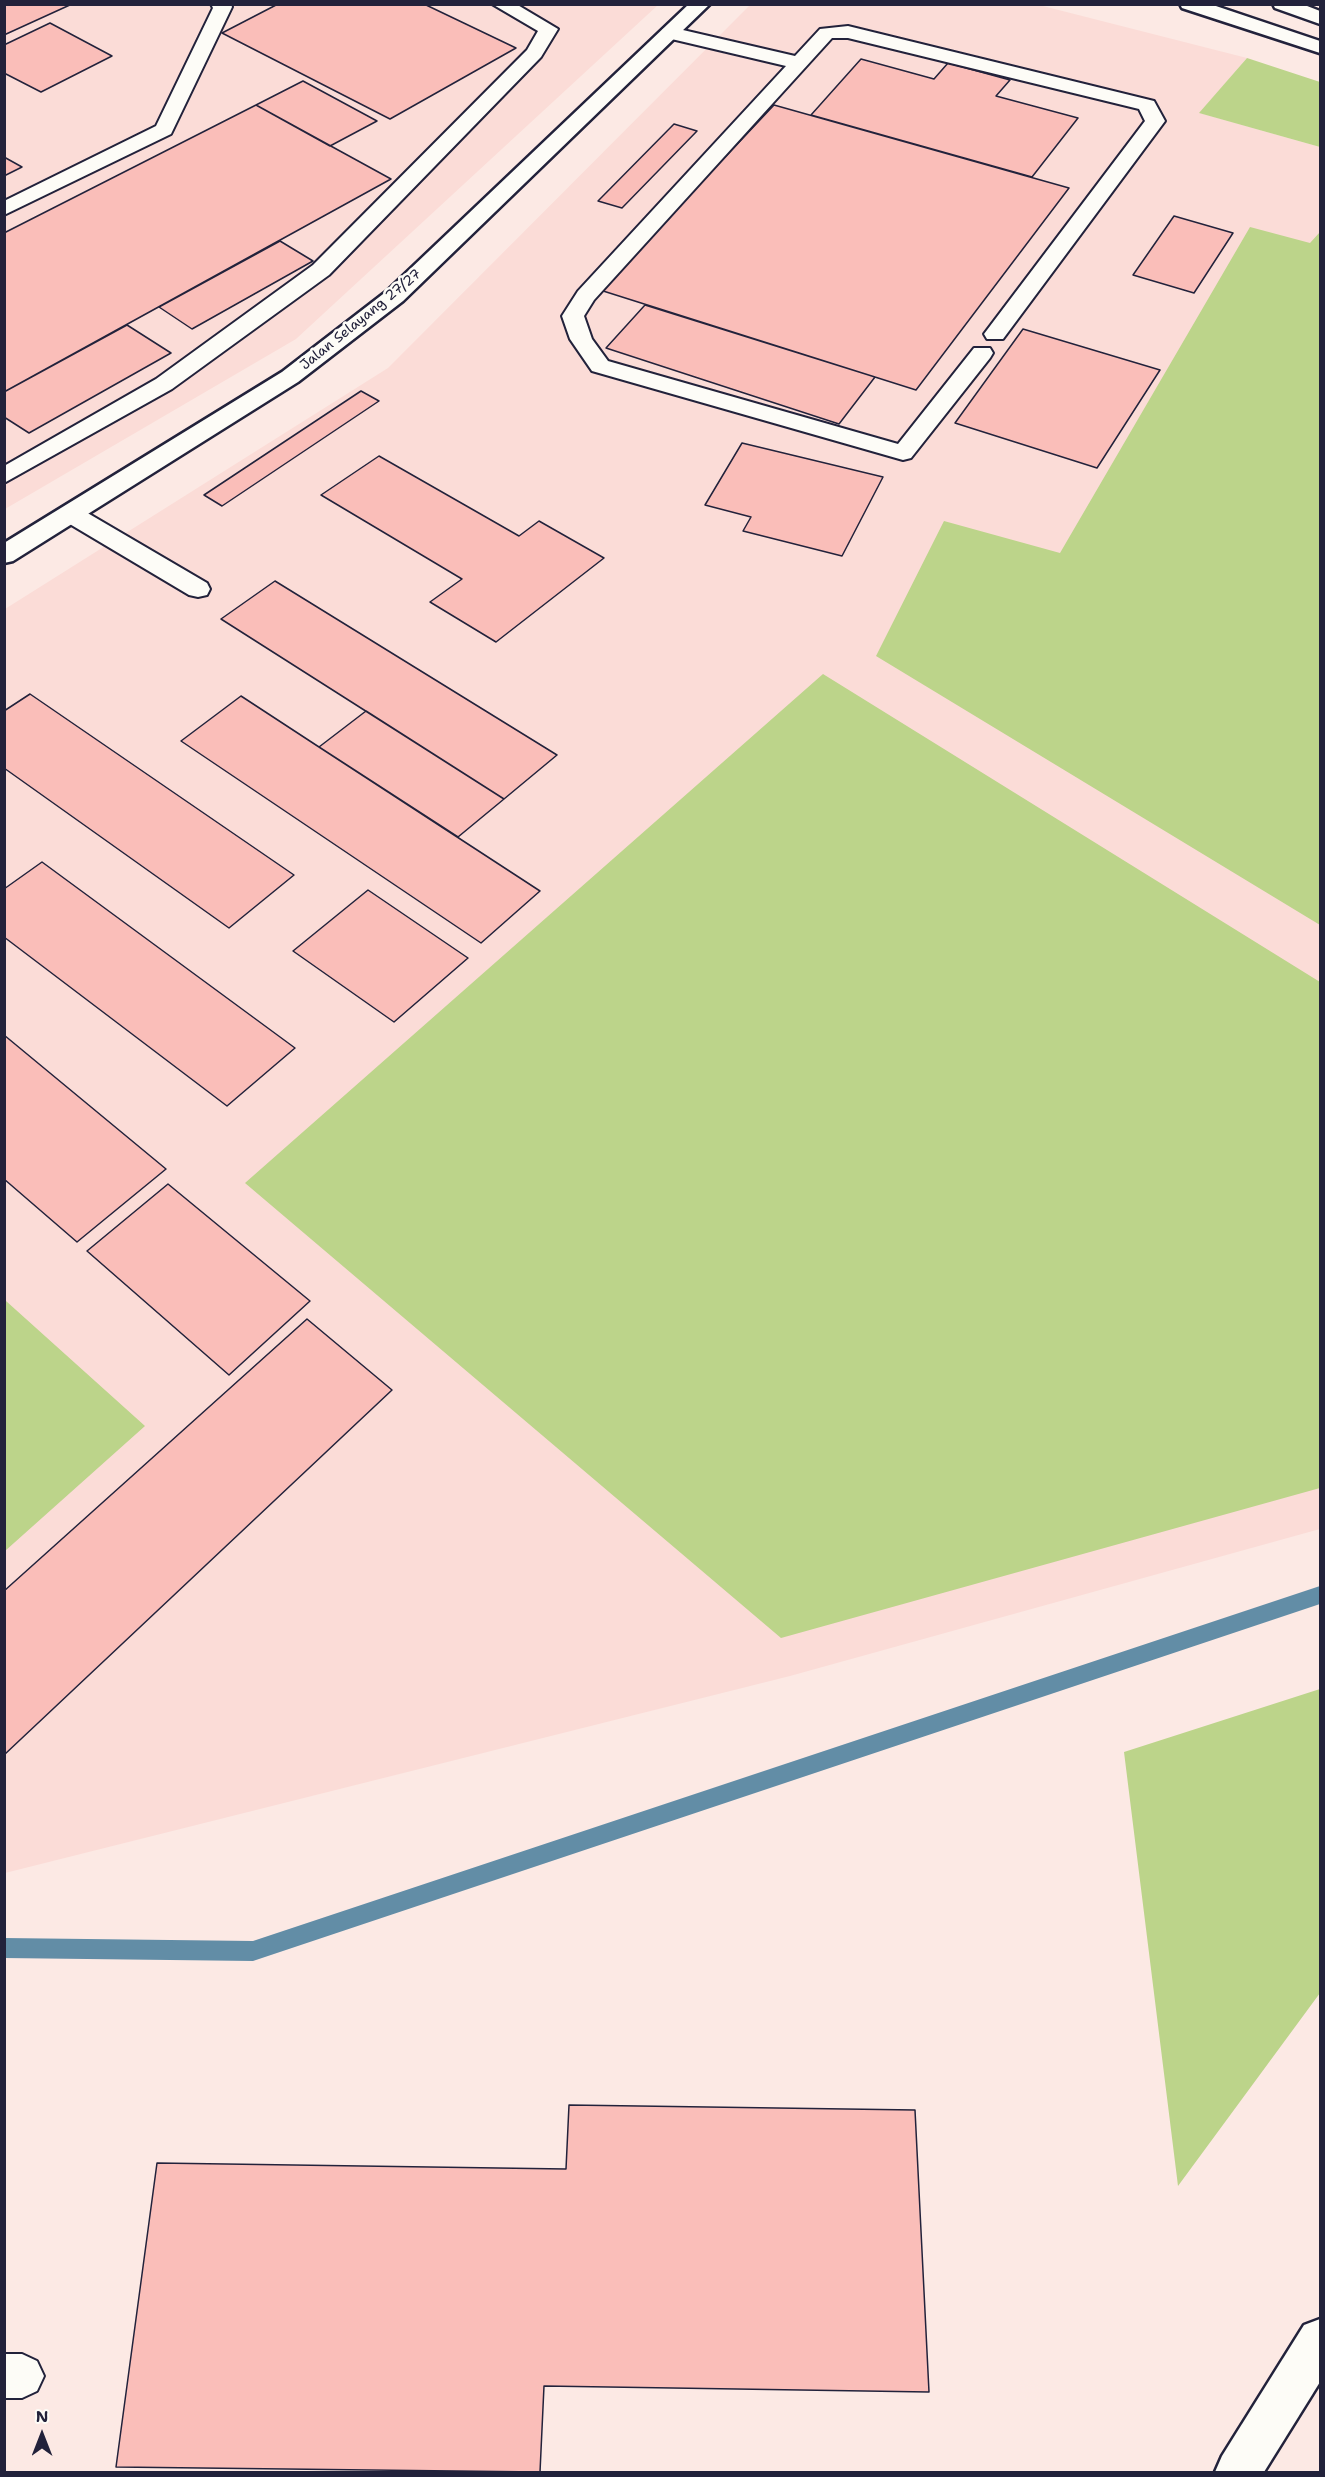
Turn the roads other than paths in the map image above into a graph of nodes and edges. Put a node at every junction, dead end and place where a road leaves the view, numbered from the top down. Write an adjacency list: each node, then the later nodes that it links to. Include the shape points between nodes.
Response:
1 (501, 4): 14 (lane, via 549,30 534,53 321,270 164,384)
2 (701, 4): 8 (street, Jalan Selayang 27/27)
3 (1188, 4): 6 (street)
4 (1282, 4): 7 (street)
5 (223, 5): 11 (lane, via 164,130)
6 (1216, 8): 9 (street)
7 (1320, 18)
8 (670, 33): 10 (lane); 15 (street, Jalan Selayang 27/27, via 395,296 290,378)
9 (1320, 47)
10 (799, 63): 12 (lane, via 827,33 848,32 1147,105 1155,121); 13 (lane, via 586,296 573,316 581,339 600,366 903,453)
11 (4, 209)
12 (994, 334)
13 (982, 353)
14 (4, 476)
15 (71, 514): 16 (street, Jalan Selayang 27/27); 17 (lane)
16 (4, 555)
17 (198, 589)
18 (1320, 2341): 19 (street)
19 (1238, 2472)

